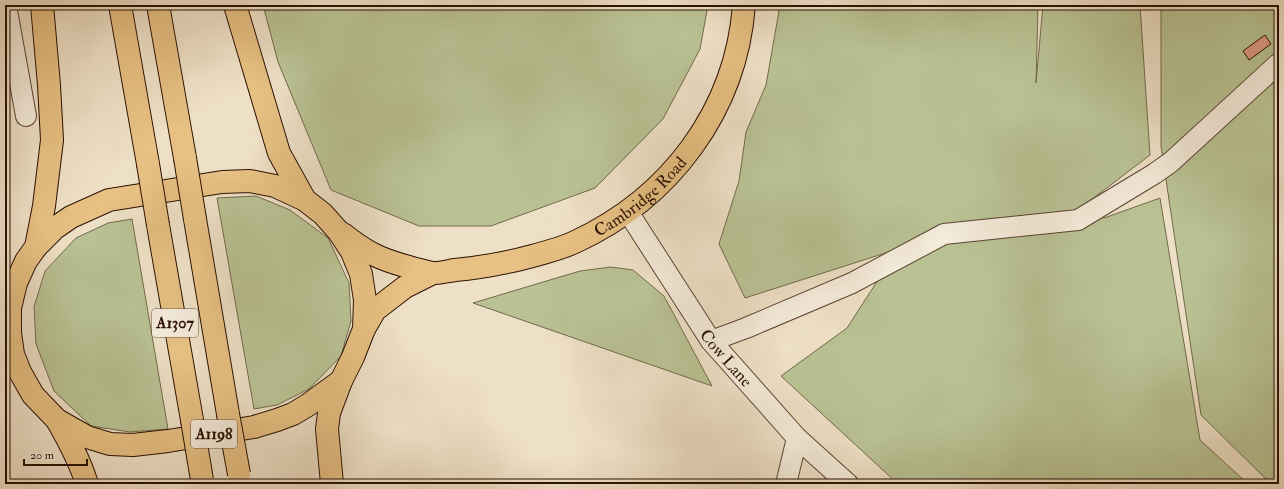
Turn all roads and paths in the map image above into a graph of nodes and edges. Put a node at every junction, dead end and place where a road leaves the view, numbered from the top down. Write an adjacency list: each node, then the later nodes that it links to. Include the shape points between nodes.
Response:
1 (6, 5): 8 (street)
2 (42, 5): 12 (main road, via 52,140)
3 (120, 5): 23 (main road, A1307, bridge)
4 (158, 5): 22 (main road, A1307, bridge)
5 (235, 5): 9 (main road, via 279,153)
6 (744, 5): 10 (main road, Cambridge Road, via 732,67 711,117 673,172)
7 (1279, 63): 16 (street, via 1171,162 1078,220 944,234 852,283)
8 (26, 116)
9 (306, 200): 11 (main road, A1198); 12 (main road, A1198, via 275,186 250,181 222,182 109,200 71,217 55,228)
10 (628, 212): 13 (main road, Cambridge Road, via 603,228 550,251 487,266); 16 (street, Cow Lane)
11 (339, 232): 13 (main road, Cambridge Road, via 370,253 398,265); 15 (main road, A1198, via 352,252 361,274 365,300)
12 (36, 247): 14 (main road, A1198)
13 (433, 273): 15 (main road, Cambridge Road, via 405,287 375,310)
14 (10, 290): 19 (main road, A1198, via 10,333 13,354)
15 (364, 329): 18 (main road, A1198)
16 (711, 341): 21 (street, Cow Lane)
17 (5, 374): 19 (main road, A1198)
18 (341, 381): 20 (main road, A1198, via 308,406 277,420 254,427 168,441 133,445 110,444 87,437); 25 (main road, via 329,413 327,429)
19 (33, 395): 20 (main road, A1198)
20 (57, 420): 24 (main road, via 82,467)
21 (797, 438): 26 (street); 27 (street, Cow Lane)
22 (240, 479)
23 (203, 482)
24 (87, 484)
25 (332, 484)
26 (786, 484)
27 (848, 484)

